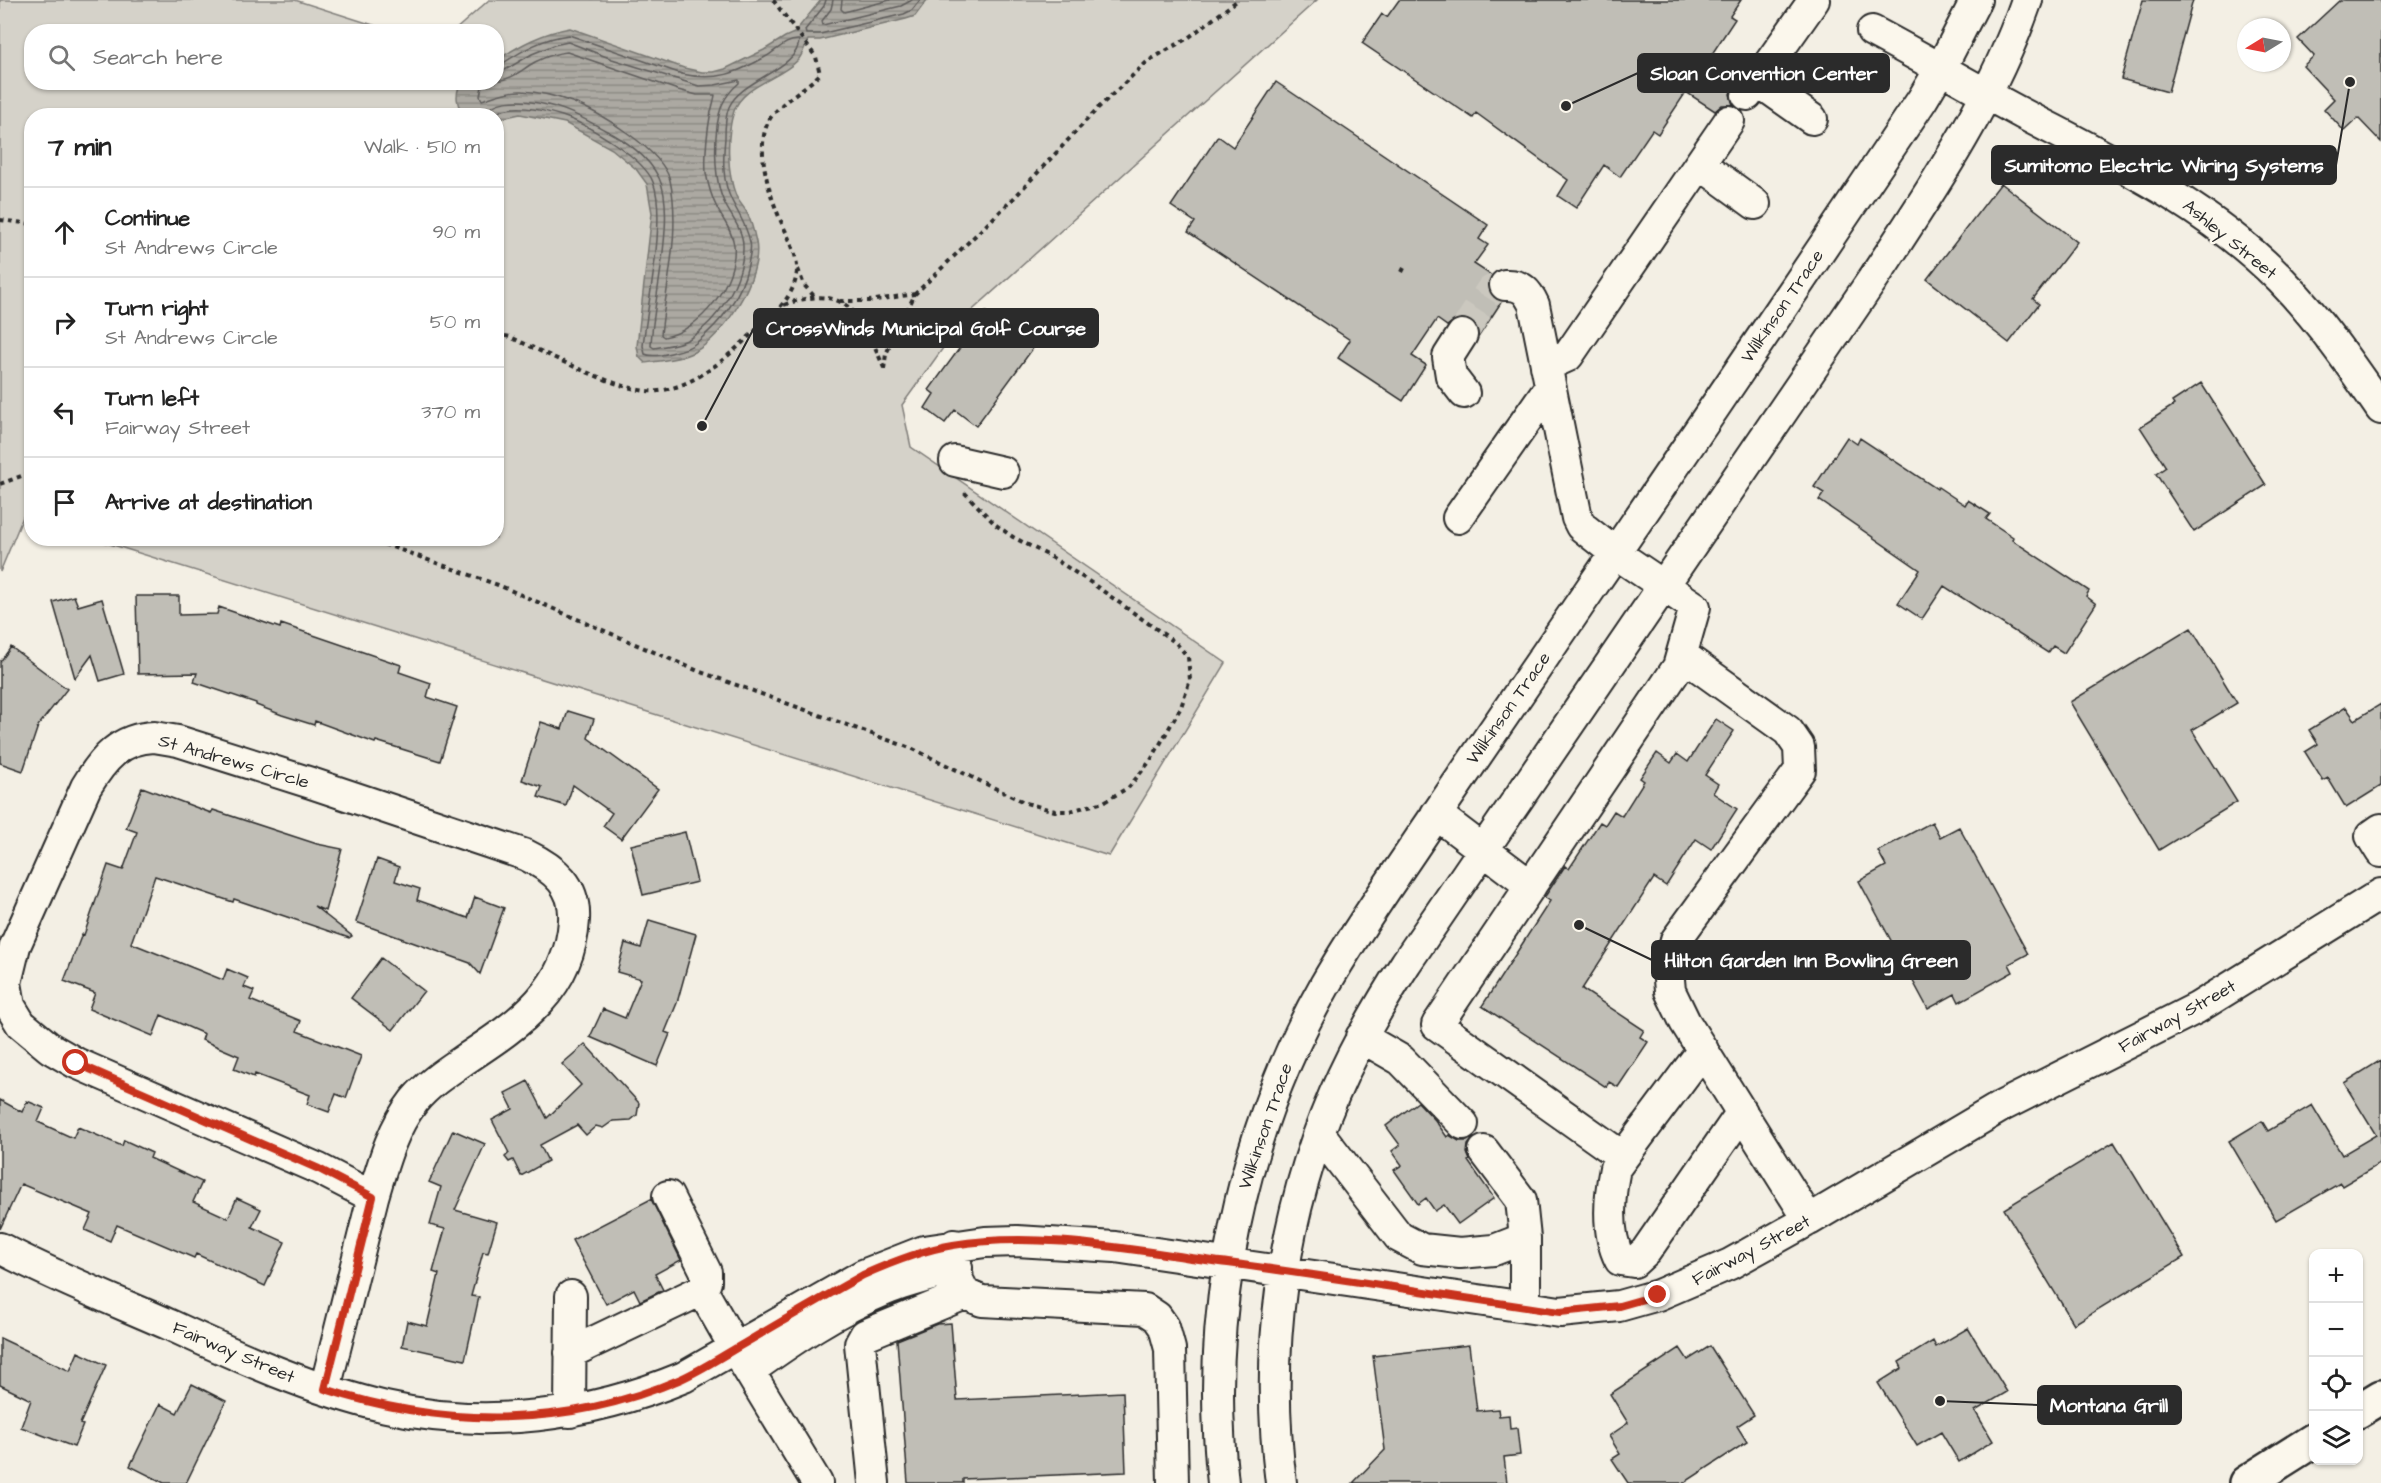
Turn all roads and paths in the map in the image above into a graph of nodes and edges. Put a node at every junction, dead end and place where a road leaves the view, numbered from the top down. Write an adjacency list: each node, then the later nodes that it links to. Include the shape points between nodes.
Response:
1 (773, 0): 15 (path, via 816,57 820,74 774,112 763,134 772,194)
2 (1238, 0): 17 (path, via 1140,69)
3 (1814, 0): 9 (street, via 1752,88)
4 (1976, 0): 7 (street, Wilkinson Trace)
5 (2027, 0): 8 (street)
6 (1872, 31): 7 (street, Ashley Street)
7 (1941, 68): 8 (street, Ashley Street); 32 (street, Wilkinson Trace)
8 (1987, 94): 25 (street, Ashley Street, via 2164,188 2234,238 2314,316); 33 (street, via 1875,276)
9 (1812, 119)
10 (1729, 121): 11 (street)
11 (1700, 164): 12 (street); 23 (street, via 1568,356)
12 (1755, 204)
13 (0, 220): 14 (path)
14 (24, 223)
15 (797, 268): 18 (path); 20 (path, via 794,286)
16 (1505, 285): 23 (street, via 1527,291 1534,305)
17 (915, 294): 19 (path); 19 (path, via 886,354 884,369 874,342 851,309)
18 (814, 296): 19 (path); 20 (path)
19 (840, 301)
20 (780, 306): 22 (path, via 712,368 658,391 618,384)
21 (1462, 335): 24 (street, via 1448,357 1451,376)
22 (504, 336)
23 (1548, 378): 30 (street, via 1544,395); 32 (street, via 1577,518 1581,526)
24 (1464, 393)
25 (2381, 409)
26 (959, 462): 27 (street); 31 (path, via 962,490 996,525 1093,584 1176,643 1188,657 1190,680 1181,707 1151,760 1129,787 1104,802 1070,811 1026,803 914,749 698,671 498,585)
27 (1002, 472)
28 (24, 475): 29 (path)
29 (0, 484)
30 (1458, 518)
31 (389, 546)
32 (1616, 553): 33 (street); 35 (street, Wilkinson Trace)
33 (1663, 587): 34 (street, via 1695,607); 37 (street)
34 (1682, 656): 39 (street); 42 (street, via 1788,731 1799,747 1800,770 1676,940 1668,968 1670,991)
35 (1436, 814): 37 (street); 53 (street, Wilkinson Trace, via 1326,983 1285,1064 1253,1151)
36 (2381, 829): 38 (street, via 2371,836)
37 (1482, 850): 39 (street); 41 (street)
38 (2381, 852)
39 (1531, 886): 47 (street, via 1437,1025)
40 (2381, 894): 50 (street, Fairway Street, via 2197,1008 2002,1106)
41 (1361, 1037): 44 (street, via 1401,1060); 45 (street)
42 (1703, 1050): 43 (street); 47 (street)
43 (1742, 1112): 47 (street, via 1646,1251 1634,1262 1620,1260 1612,1244 1610,1192 1615,1168); 50 (street)
44 (1463, 1125)
45 (1319, 1133): 51 (street, via 1399,1237 1422,1248 1460,1252 1494,1250); 55 (street, via 1293,1221)
46 (1484, 1150): 51 (street, via 1521,1200)
47 (1623, 1157)
48 (668, 1196): 56 (street, via 706,1272)
49 (373, 1197): 49 (street, St Andrews Circle, via 398,1125 414,1100 436,1079 529,1014 561,971 573,935 574,911 563,880 547,865 526,855 178,741 143,738 123,744 106,758 86,787 26,919 8,971 10,1006 29,1033 76,1063 319,1169); 61 (street, St Andrews Circle)
50 (1809, 1220): 58 (street, Fairway Street, via 1730,1264 1658,1295 1619,1306 1560,1312)
51 (1526, 1238): 58 (street)
52 (0, 1248): 61 (street, Fairway Street, via 190,1335)
53 (1228, 1263): 54 (street, Fairway Street, via 1082,1244 1017,1241); 55 (street, Fairway Street); 69 (street, Wilkinson Trace, via 1219,1340)
54 (958, 1269): 60 (street, Fairway Street, via 924,1251 863,1275); 67 (street, via 865,1335 860,1344); 68 (street, via 982,1300 1145,1310 1156,1317 1164,1327 1170,1349)
55 (1284, 1270): 58 (street, Fairway Street); 70 (street, via 1276,1331 1275,1397)
56 (702, 1290): 59 (street); 60 (street)
57 (571, 1296): 59 (street)
58 (1525, 1307)
59 (570, 1353): 64 (street)
60 (742, 1360): 64 (street, Fairway Street, via 622,1400); 66 (street)
61 (325, 1389): 64 (street, Fairway Street, via 387,1408 453,1417)
62 (2381, 1397): 63 (main road)
63 (2363, 1408)
64 (570, 1412)
65 (2309, 1443): 71 (main road)
66 (817, 1483)
67 (874, 1483)
68 (1173, 1483)
69 (1223, 1483)
70 (1281, 1483)
71 (2247, 1483)

